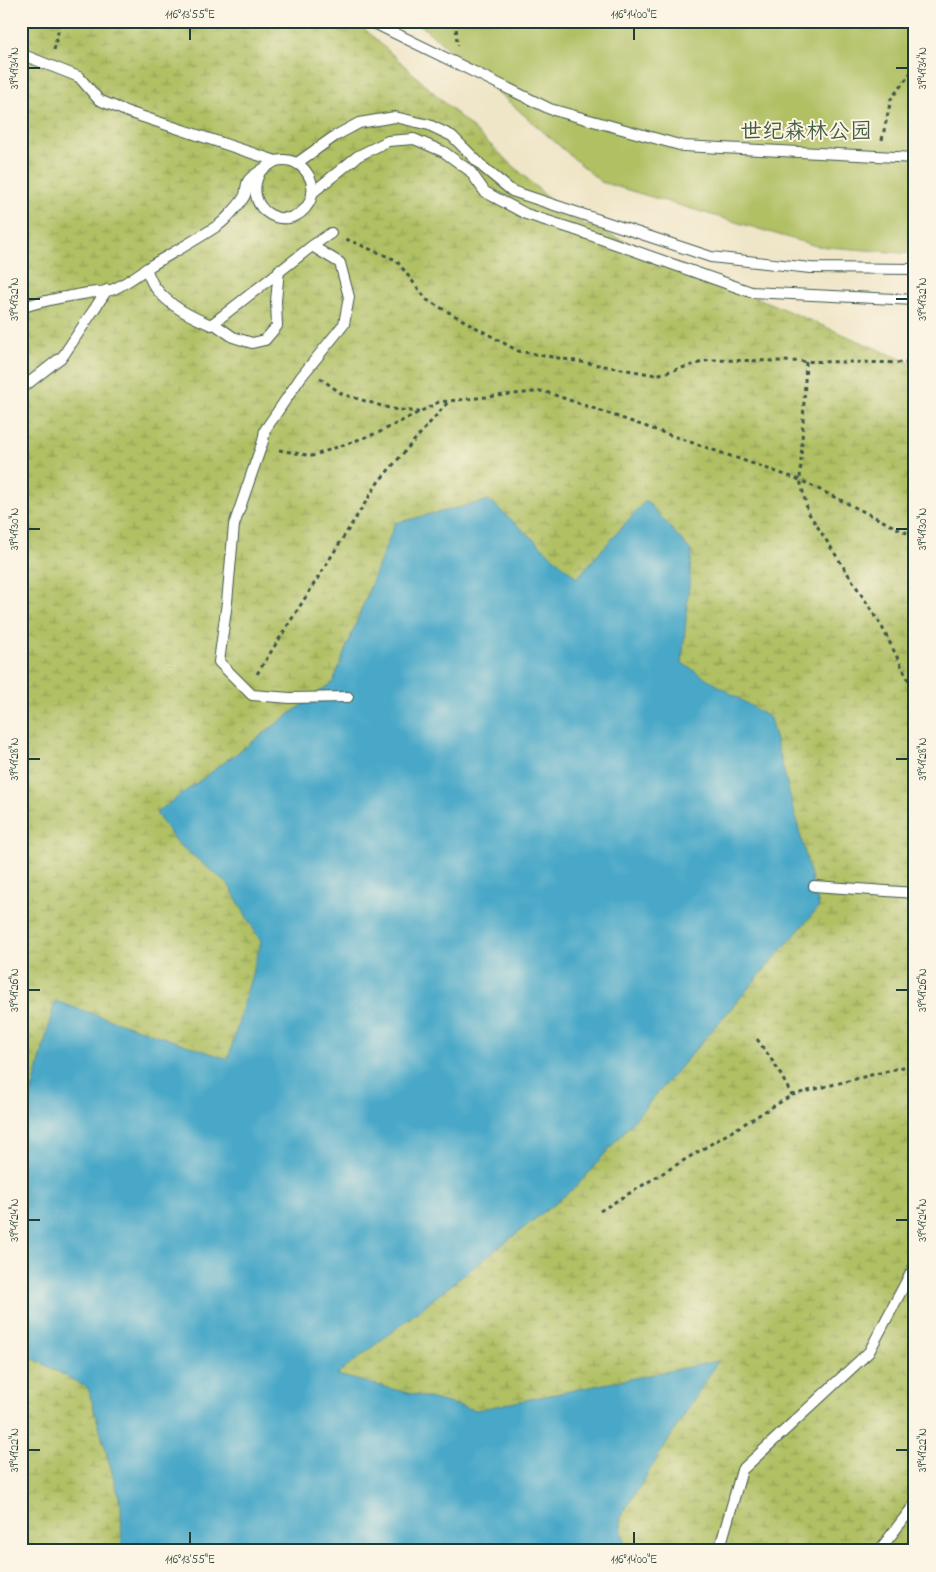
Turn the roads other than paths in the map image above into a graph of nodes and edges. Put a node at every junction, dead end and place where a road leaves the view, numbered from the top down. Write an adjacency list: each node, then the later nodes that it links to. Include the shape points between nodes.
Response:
1 (370, 21): 3 (lane, via 550,109 683,146)
2 (21, 54): 4 (lane, via 79,77 99,100)
3 (915, 158)
4 (276, 161): 5 (lane); 6 (lane)
5 (297, 163): 7 (lane, via 309,176); 12 (lane, via 334,136 359,123 395,117 429,125 452,136 512,191 711,258 810,268)
6 (260, 172): 7 (lane, via 256,180 256,199 268,214 287,218 296,215 310,202); 10 (lane, via 248,180 244,197 220,225)
7 (312, 193): 14 (lane, via 358,156 388,141 414,139 444,152 470,171 485,192 526,214 751,292)
8 (331, 234): 9 (lane)
9 (312, 246): 11 (lane); 18 (lane, via 340,263 349,297 344,324 265,430 234,525 219,662 252,695 280,698)
10 (146, 269): 13 (lane); 16 (lane, via 154,286 170,303 185,314 211,325)
11 (279, 270): 16 (lane); 16 (lane, via 277,326 265,340 252,343 233,337)
12 (915, 270)
13 (107, 290): 15 (lane, via 37,302); 17 (lane, via 64,356)
14 (915, 300)
15 (21, 308)
16 (213, 323)
17 (21, 389)
18 (348, 696)
19 (814, 886): 20 (lane)
20 (915, 893)
21 (915, 1265): 23 (lane, via 869,1352 742,1470)
22 (915, 1504): 24 (lane)
23 (719, 1551)
24 (879, 1551)

